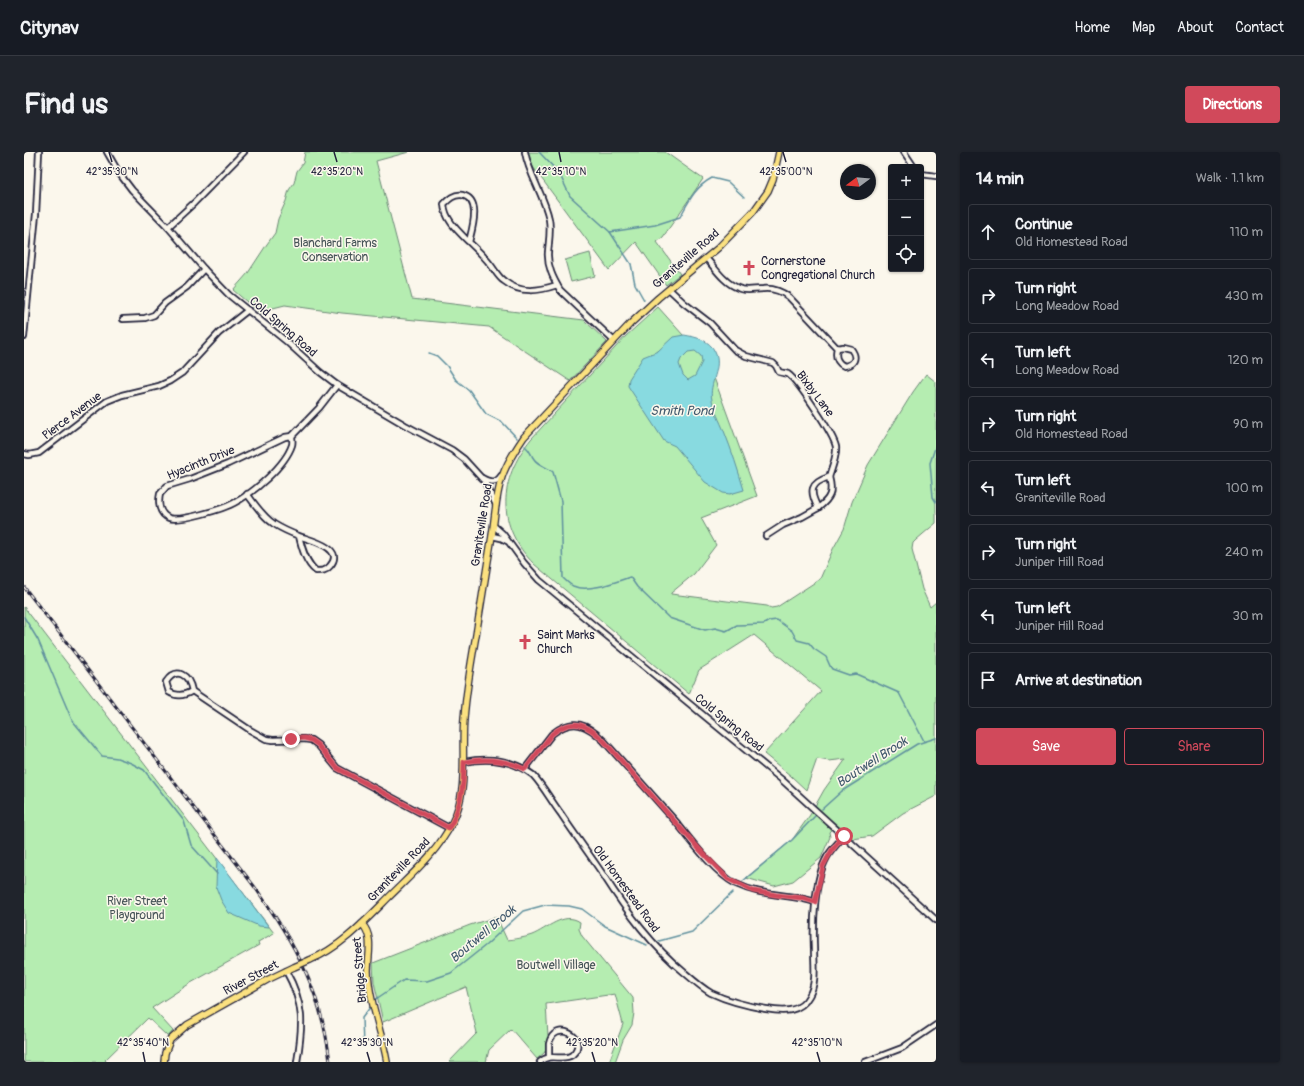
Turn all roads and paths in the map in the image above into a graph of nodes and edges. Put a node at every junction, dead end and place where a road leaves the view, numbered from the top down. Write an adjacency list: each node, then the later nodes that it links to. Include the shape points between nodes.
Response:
1 (39, 152): 18 (street, via 36,214)
2 (107, 152): 10 (street, Cold Spring Road, via 132,190)
3 (244, 152): 10 (street)
4 (525, 152): 14 (street, via 549,217 548,264)
5 (779, 152): 12 (main road, Graniteville Road, via 768,191 753,212)
6 (904, 152): 7 (street)
7 (912, 164)
8 (924, 174): 9 (street)
9 (936, 176)
10 (168, 227): 13 (street, Cold Spring Road)
11 (468, 242): 11 (street, via 473,222 473,204 467,197 454,195 444,204 444,212); 14 (street, via 490,263 503,281 515,288 542,290)
12 (706, 258): 15 (main road, Graniteville Road); 20 (street, via 737,288 772,289 784,293)
13 (204, 269): 16 (street, Cold Spring Road); 17 (street, via 188,287 165,303 154,315)
14 (557, 285): 19 (street)
15 (670, 288): 19 (main road, Graniteville Road); 26 (street, Bixby Lane, via 684,303 710,323 734,350 772,364 779,372 787,373 792,378 825,424 835,443 836,453)
16 (248, 310): 21 (street, Cold Spring Road); 23 (street, Pierce Avenue, via 219,333 182,373 170,381 107,401 39,453 29,456)
17 (122, 319)
18 (24, 337)
19 (614, 341): 24 (main road, Graniteville Road, via 524,437)
20 (837, 348): 20 (street, via 852,349 855,361 848,366 841,365 836,358)
21 (337, 385): 22 (street, Hyacinth Drive); 25 (street, Cold Spring Road, via 452,450)
22 (292, 436): 27 (street, Hyacinth Drive, via 292,445 279,466); 27 (street, Hyacinth Drive, via 190,479 167,486 160,494 159,507 168,518 178,519 221,509)
23 (24, 454)
24 (502, 475): 25 (street, via 492,482); 28 (main road, Graniteville Road)
25 (480, 477): 28 (street, Cold Spring Road)
26 (829, 477): 29 (street, Bixby Lane, via 830,494); 29 (street, via 822,479 812,489)
27 (248, 494): 31 (street, via 273,523)
28 (496, 505): 30 (main road, Graniteville Road)
29 (818, 508): 33 (street, Bixby Lane)
30 (494, 526): 32 (main road, Graniteville Road); 34 (street, Cold Spring Road)
31 (299, 536): 31 (street, via 312,568 322,571 332,565 334,557 324,544)
32 (492, 536): 34 (street, Cold Spring Road); 36 (main road, Graniteville Road, via 467,688)
33 (766, 536)
34 (510, 544): 39 (street, Cold Spring Road, via 539,580 782,779)
35 (192, 691): 35 (street, via 181,696 173,694 169,692 166,682 171,675 182,674 188,679); 38 (street, via 266,739 311,740 337,768)
36 (464, 762): 37 (street, Old Homestead Road, via 500,760); 38 (main road, Graniteville Road, via 461,797)
37 (525, 769): 40 (street, via 557,730 570,725 586,726 604,741 728,879 753,891); 40 (street, Old Homestead Road, via 537,779 622,905 651,941 697,984 712,993 747,1005 778,1011 795,1009 805,1002 814,983)
38 (449, 828): 42 (main road, Graniteville Road, via 433,852)
39 (844, 836): 40 (street, Old Homestead Road, via 823,866); 41 (street, Cold Spring Road)
40 (815, 902)
41 (936, 920)
42 (362, 924): 43 (main road, River Street, bridge, via 325,953); 48 (main road, Bridge Street, via 370,940 369,980)
43 (286, 971): 46 (main road, River Street, via 187,1025 170,1040); 47 (street, via 298,999 301,1014 302,1027)
44 (936, 1025): 50 (street, via 902,1048)
45 (549, 1057): 45 (street, via 549,1044 555,1034 572,1034 577,1044 573,1054 563,1059); 49 (street)
46 (164, 1062)
47 (297, 1062)
48 (387, 1062)
49 (540, 1062)
50 (865, 1062)

